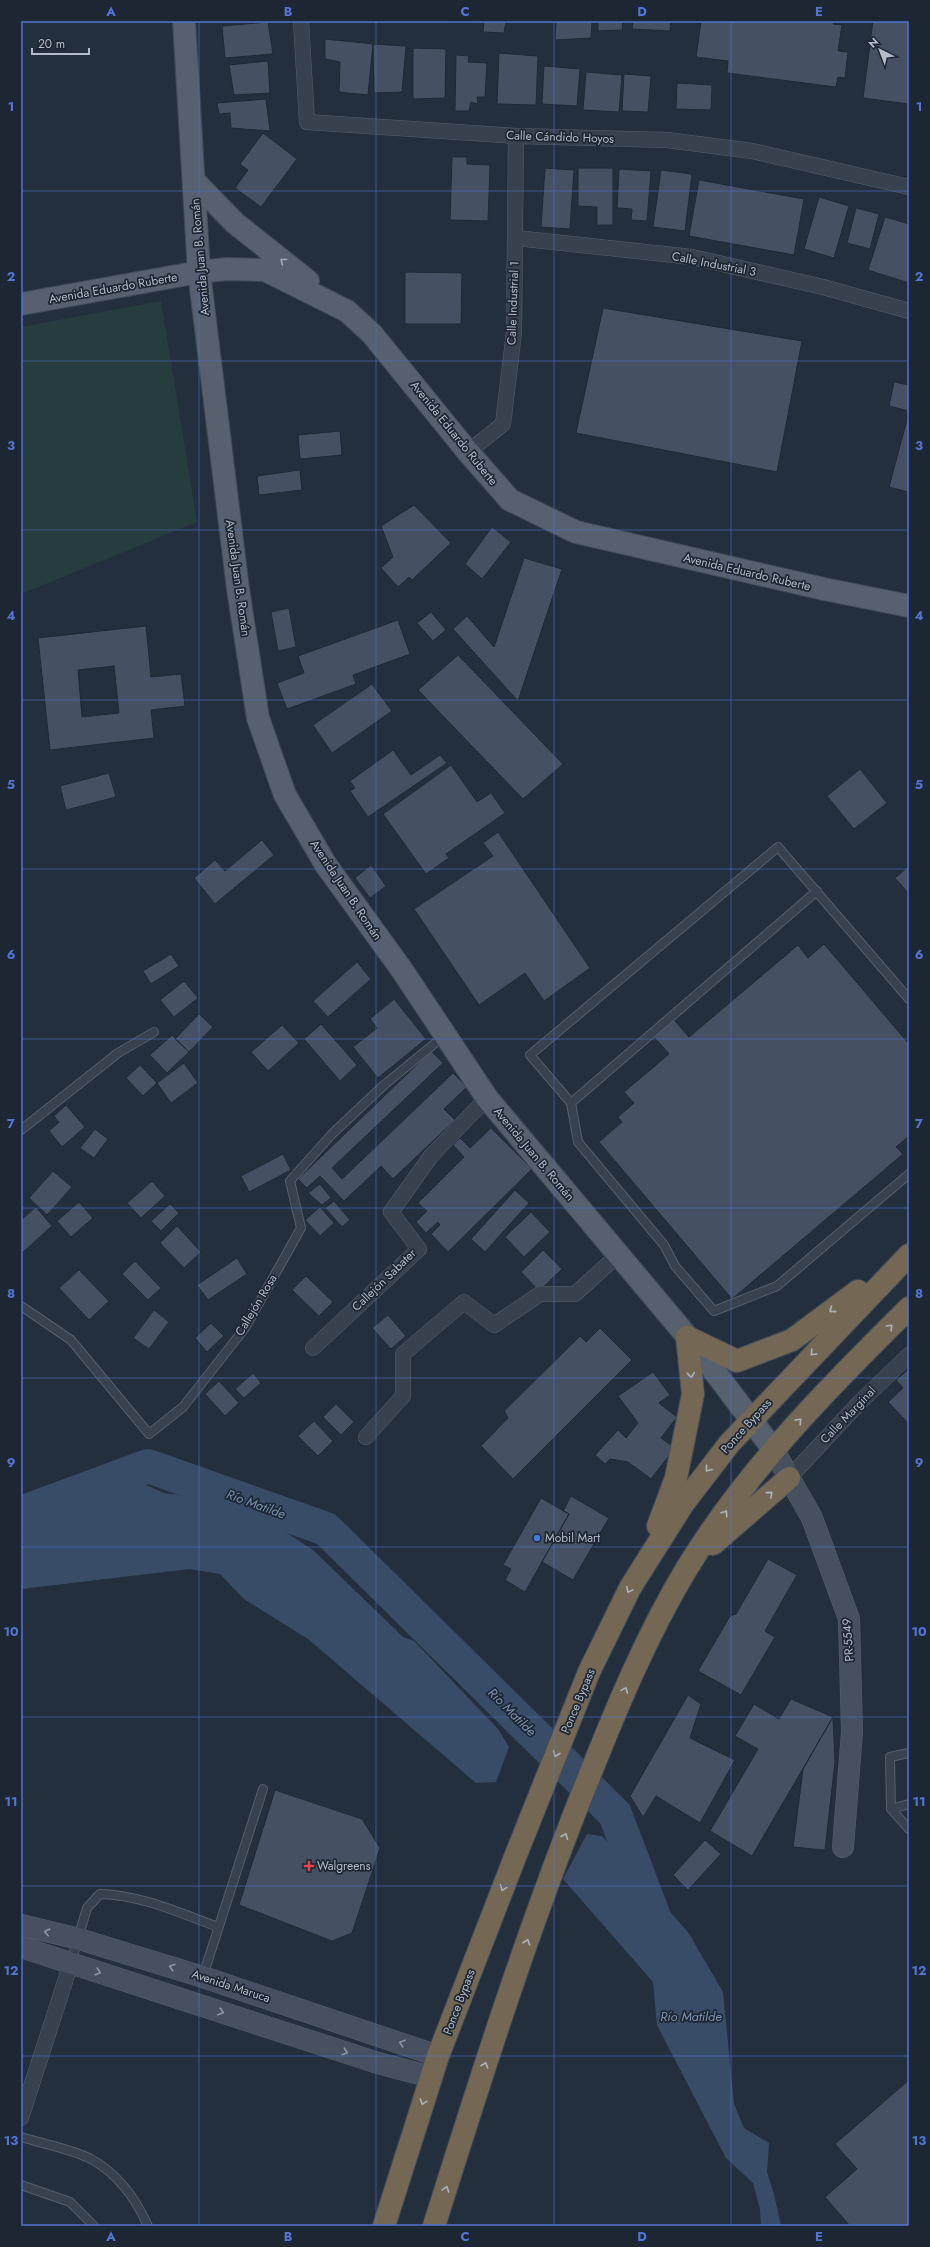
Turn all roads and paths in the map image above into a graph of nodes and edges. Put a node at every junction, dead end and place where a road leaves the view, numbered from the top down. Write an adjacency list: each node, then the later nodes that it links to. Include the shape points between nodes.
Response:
1 (184, 21): 4 (main road, Avenida Juan B. Román)
2 (301, 21): 3 (street, Calle Cándido Hoyos, via 307,122)
3 (516, 136): 5 (street, Calle Cándido Hoyos, via 667,140 752,151); 6 (street, Calle Industrial 1)
4 (194, 181): 7 (main road, Avenida Juan B. Román); 9 (main road, one-way to 4, via 235,223)
5 (909, 187)
6 (516, 238): 10 (street, Calle Industrial 3, via 692,257 823,287); 11 (street, Calle Industrial 1, via 514,332 503,424)
7 (199, 272): 8 (main road, Avenida Eduardo Ruberte); 9 (main road, Avenida Eduardo Ruberte, via 227,269 265,270); 16 (main road, Avenida Juan B. Román, via 238,589 258,718 285,795 326,865)
8 (21, 304)
9 (347, 311): 11 (main road, Avenida Eduardo Ruberte, via 393,357)
10 (909, 311)
11 (468, 452): 12 (main road, Avenida Eduardo Ruberte, via 510,500 576,532)
12 (909, 606)
13 (817, 891): 14 (lane); 18 (lane); 18 (lane, via 778,847 530,1055)
14 (909, 999)
15 (154, 1032): 19 (lane, via 118,1054)
16 (445, 1034): 17 (main road, Avenida Juan B. Román); 23 (lane, Callejón Rosa, via 384,1085 332,1134 290,1182 301,1228 245,1328 183,1407 149,1434 71,1340)
17 (488, 1098): 22 (main road, Avenida Juan B. Román); 26 (street, Callejón Sabater, via 431,1156 391,1212 419,1249)
18 (572, 1103): 20 (lane, via 578,1142 664,1245 675,1266 714,1311 777,1286)
19 (21, 1130)
20 (909, 1174)
21 (909, 1254): 25 (highway, one-way to 25, via 792,1340 741,1360 737,1361); 28 (highway, Ponce Bypass, one-way to 28)
22 (618, 1255): 25 (main road, Avenida Juan B. Román); 29 (street, via 575,1294 540,1294 494,1325 464,1302 402,1354 403,1396)
23 (21, 1306)
24 (909, 1308): 30 (highway, one-way to 24)
25 (687, 1337): 28 (main road, Avenida Juan B. Román); 33 (highway, one-way to 33, via 693,1394 676,1478)
26 (313, 1348)
27 (909, 1355): 31 (street, Calle Marginal, via 860,1402)
28 (751, 1418): 30 (main road, Avenida Juan B. Román); 33 (highway, Ponce Bypass, one-way to 33, via 707,1471)
29 (366, 1437)
30 (773, 1449): 31 (street, PR-5549); 32 (highway, one-way to 30, via 734,1499)
31 (789, 1478): 32 (highway, one-way to 31); 39 (street, PR-5549, via 812,1518 849,1619 852,1732)
32 (688, 1566): 54 (highway, one-way to 32, via 550,1872 652,1630)
33 (642, 1568): 46 (highway, Ponce Bypass, one-way to 46, via 576,1704)
34 (909, 1753): 37 (lane, via 890,1757)
35 (263, 1789): 41 (lane)
36 (909, 1804): 37 (lane)
37 (891, 1809): 38 (lane)
38 (909, 1829)
39 (843, 1847)
40 (21, 1926): 42 (street, Avenida Maruca, one-way to 40)
41 (218, 1927): 42 (lane, via 169,1908 120,1895 100,1894 87,1908); 45 (lane)
42 (78, 1939): 44 (lane); 45 (street, Avenida Maruca, one-way to 42)
43 (21, 1947): 44 (street)
44 (71, 1963): 47 (street, one-way to 47, via 378,2063); 48 (street)
45 (203, 1977): 46 (street, Avenida Maruca, one-way to 45)
46 (438, 2056): 47 (highway, Ponce Bypass)
47 (431, 2077): 53 (highway, Ponce Bypass, one-way to 53)
48 (21, 2118)
49 (21, 2137): 52 (lane, via 91,2159 107,2170 138,2205)
50 (21, 2185): 51 (lane, via 70,2202)
51 (94, 2226)
52 (148, 2226)
53 (384, 2226)
54 (434, 2226)

